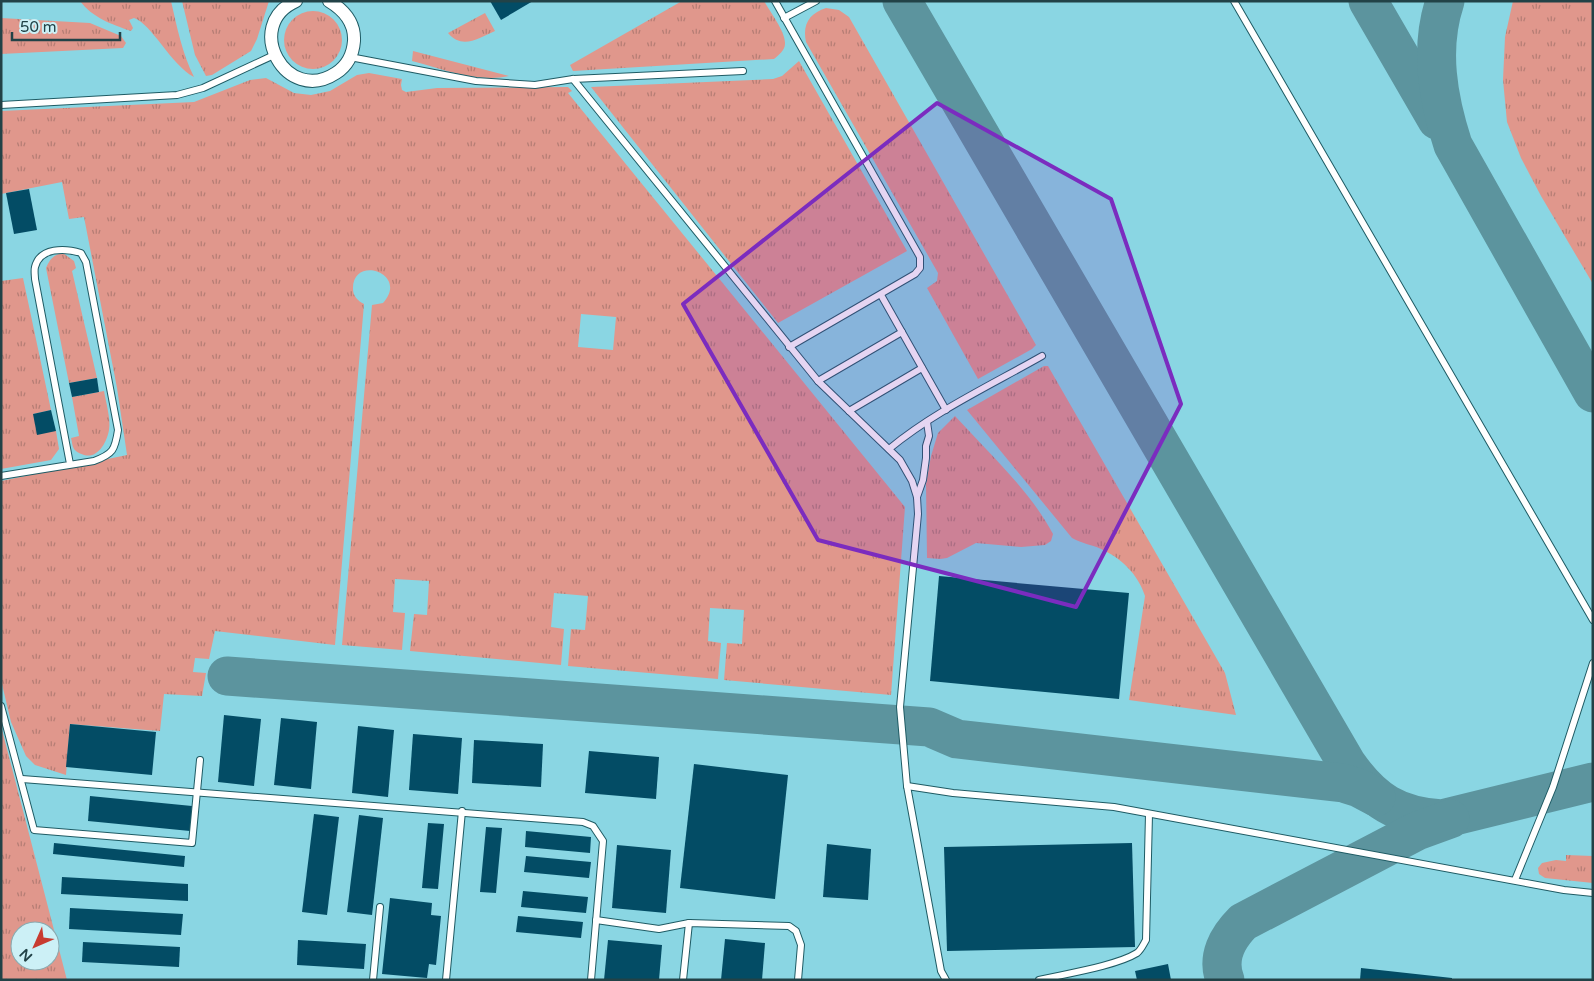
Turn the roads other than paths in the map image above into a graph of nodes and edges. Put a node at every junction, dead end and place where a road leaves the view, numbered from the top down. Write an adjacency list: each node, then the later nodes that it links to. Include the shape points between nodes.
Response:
1 (329, 1): 8 (street, via 344,12 353,29)
2 (775, 1): 6 (lane)
3 (816, 1): 6 (lane)
4 (1234, 1): 25 (lane)
5 (293, 2): 7 (street, via 279,14 272,30)
6 (784, 18): 12 (lane, via 920,257 920,268 915,274)
7 (274, 56): 8 (street, via 285,71 302,80 312,81 330,77); 11 (lane, via 183,94)
8 (350, 57): 10 (lane, via 476,81 535,85)
9 (743, 71): 10 (lane)
10 (573, 79): 14 (lane)
11 (1, 105)
12 (881, 295): 13 (lane); 14 (lane)
13 (902, 332): 16 (lane); 17 (lane)
14 (789, 346): 17 (lane)
15 (1042, 356): 18 (lane)
16 (922, 368): 18 (lane); 19 (lane)
17 (818, 381): 19 (lane)
18 (946, 410): 20 (lane)
19 (849, 411): 21 (lane)
20 (926, 422): 21 (lane); 24 (lane, via 926,458)
21 (889, 449): 24 (lane, via 905,469)
22 (70, 464): 22 (lane, via 35,280 39,258 50,251 68,249 80,253 86,262 118,430 113,451 105,457); 23 (lane)
23 (1, 476)
24 (918, 497): 30 (lane, via 900,707)
25 (1593, 620)
26 (1593, 663): 34 (lane, via 1553,787)
27 (1, 706): 29 (lane)
28 (200, 760): 31 (lane)
29 (22, 779): 31 (lane); 31 (lane, via 34,830 192,843)
30 (907, 786): 33 (lane, via 1000,798 1114,807); 44 (lane, via 940,971)
31 (197, 792): 32 (lane)
32 (462, 812): 37 (lane, via 583,822 593,826 603,841); 40 (lane)
33 (1149, 814): 34 (lane); 45 (lane, via 1146,940 1138,952 1121,960)
34 (1515, 880): 35 (lane)
35 (1593, 893)
36 (380, 907): 39 (lane)
37 (596, 920): 38 (lane, via 659,929); 41 (lane)
38 (689, 923): 42 (lane); 43 (lane, via 789,926 796,931 801,945)
39 (373, 980)
40 (446, 980)
41 (590, 980)
42 (683, 980)
43 (798, 980)
44 (946, 980)
45 (1039, 980)

